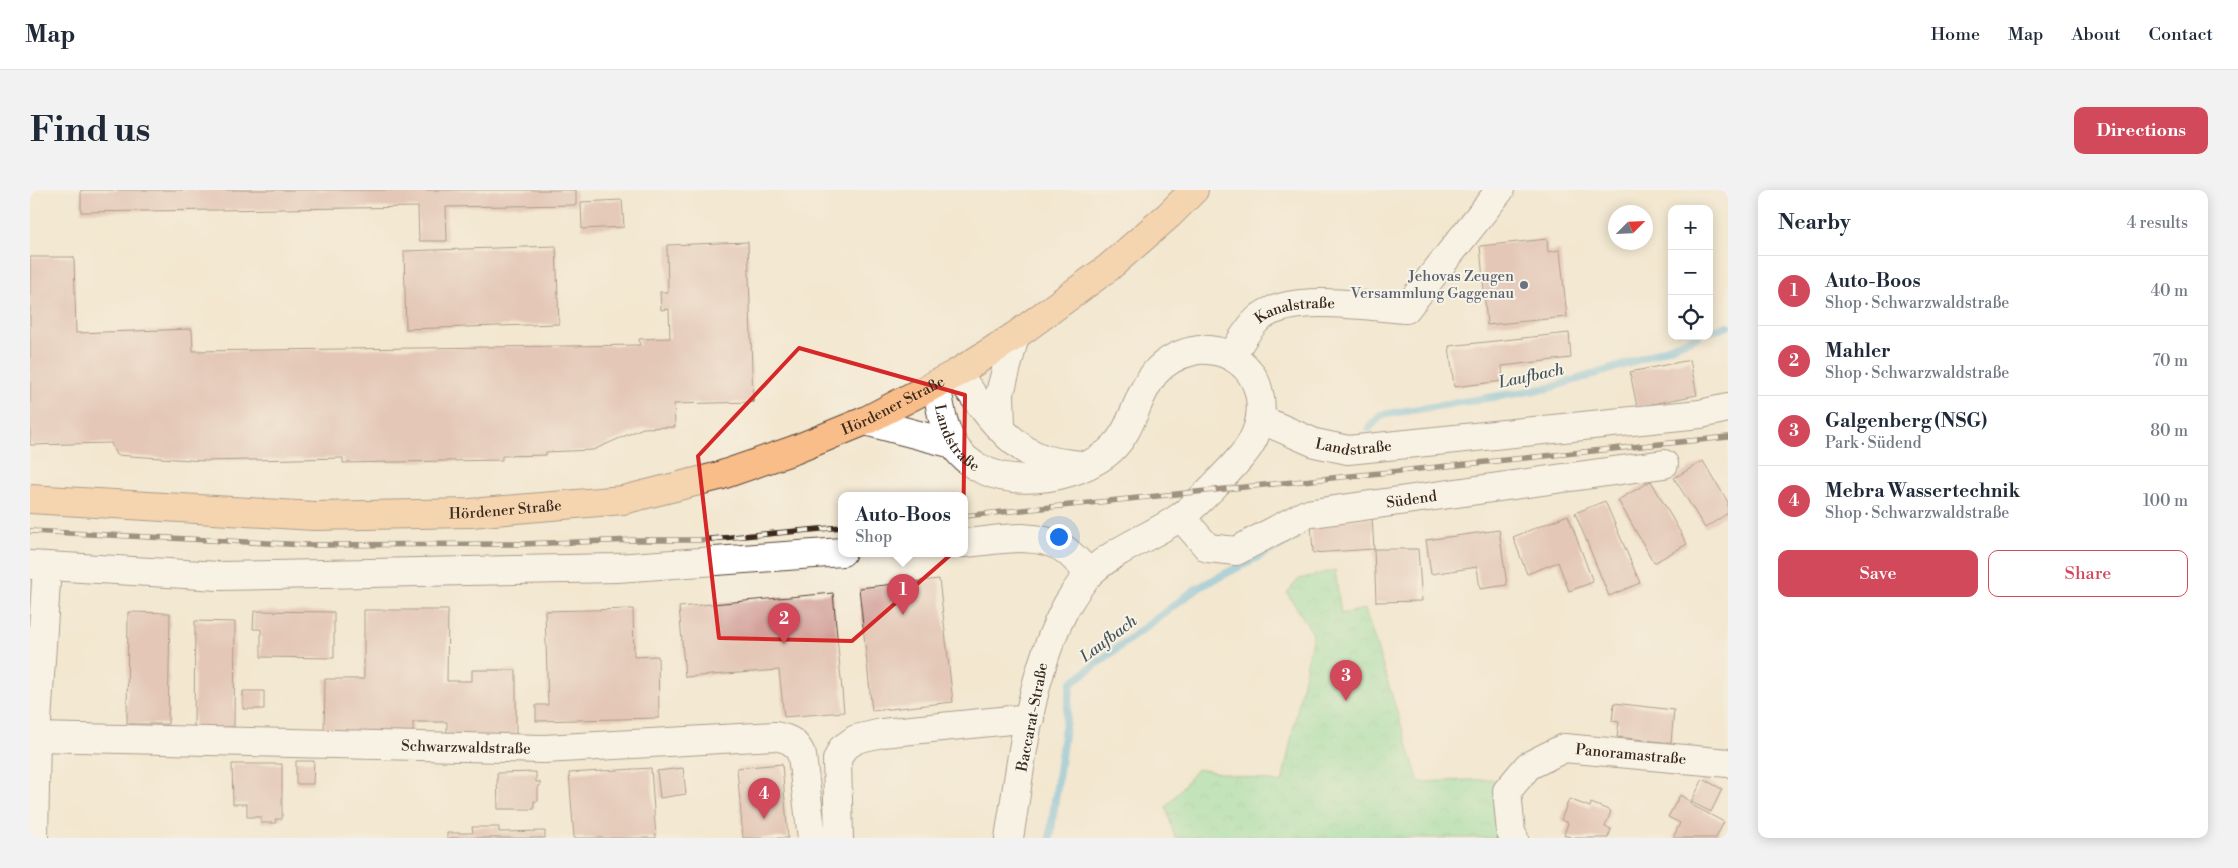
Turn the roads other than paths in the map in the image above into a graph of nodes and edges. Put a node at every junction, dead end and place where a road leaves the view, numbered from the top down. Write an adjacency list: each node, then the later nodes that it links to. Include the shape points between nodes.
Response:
1 (1194, 190): 3 (main road, Hördener Straße, via 1108,268)
2 (1500, 190): 4 (street, Kanalstraße, via 1406,309 1312,303 1272,310 1256,321)
3 (1016, 336): 5 (main road, Hördener Straße); 9 (street, via 1000,393)
4 (1232, 356): 7 (street, via 1257,384 1262,401); 12 (street, Landstraße, via 1201,349 1161,366 1151,377 1120,438 1106,454)
5 (946, 379): 8 (main road, Hördener Straße); 9 (street, Landstraße); 10 (street, Landstraße, via 942,417)
6 (1728, 408): 7 (street, Landstraße, via 1700,414 1348,450 1314,443)
7 (1260, 419): 14 (street, Baccarat-Straße, via 1250,444 1235,464)
8 (865, 421): 10 (street); 13 (main road, Hördener Straße, via 719,476 623,500 470,512 314,516)
9 (1001, 427): 12 (street, Landstraße, via 1020,446 1044,459)
10 (953, 444): 12 (street, Landstraße, via 972,464 993,474 1023,481)
11 (1664, 464): 14 (street, Südend, via 1306,514 1236,551 1208,548)
12 (1084, 466)
13 (30, 499)
14 (1181, 516): 18 (street, Baccarat-Straße, via 1129,544)
15 (968, 543): 18 (street, via 1028,538 1044,540 1062,547)
16 (838, 552): 17 (street, via 617,568 219,576)
17 (38, 566): 20 (street)
18 (1090, 573): 19 (street, Baccarat-Straße, via 1068,603 1048,642)
19 (1030, 718): 24 (street, via 882,733 856,739 842,749 837,760); 25 (street, Baccarat-Straße)
20 (36, 737): 22 (street); 23 (street, Schwarzwaldstraße, via 544,749 775,736 789,738 802,756)
21 (1728, 763): 26 (street, Panoramastraße, via 1564,748 1528,766 1507,792)
22 (34, 838)
23 (812, 838)
24 (839, 838)
25 (1009, 838)
26 (1514, 838)

